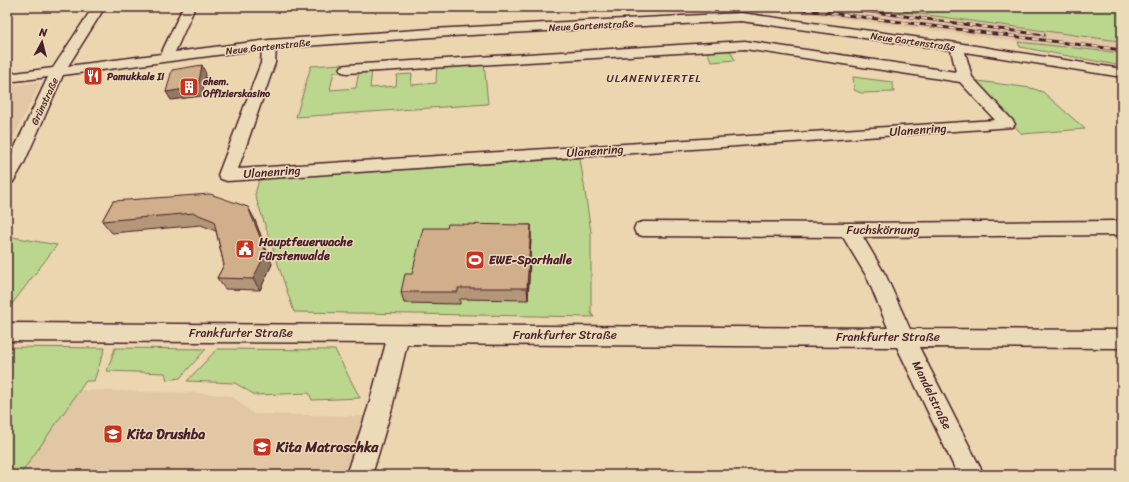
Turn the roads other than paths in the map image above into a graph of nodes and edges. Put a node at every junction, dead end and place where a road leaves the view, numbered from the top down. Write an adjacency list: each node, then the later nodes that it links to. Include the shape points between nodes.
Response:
1 (99, 7): 12 (street, Grünstraße)
2 (189, 7): 9 (street)
3 (725, 18): 5 (street, Neue Gartenstraße); 7 (street, Neue Gartenstraße, via 741,17); 8 (street)
4 (487, 30): 5 (street, Neue Gartenstraße); 6 (street, Neue Gartenstraße); 10 (street)
5 (539, 42): 8 (street); 10 (street)
6 (269, 44): 9 (street, Neue Gartenstraße); 15 (street, Ulanenring, via 268,63 226,175 1007,124)
7 (957, 47): 13 (street, Neue Gartenstraße); 15 (street, Ulanenring)
8 (743, 49): 15 (street)
9 (166, 57): 12 (street, Neue Gartenstraße)
10 (489, 60): 11 (street)
11 (348, 69)
12 (58, 71): 14 (street, Neue Gartenstraße); 16 (street, Grünstraße)
13 (1122, 73)
14 (7, 78)
15 (965, 78)
16 (7, 178)
17 (1122, 228): 19 (street, Fuchskörnung)
18 (643, 229): 19 (street, Fuchskörnung)
19 (849, 230): 22 (street, Mandelstraße, via 876,276)
20 (7, 332): 21 (street, Frankfurter Straße)
21 (399, 334): 22 (street, Frankfurter Straße); 24 (street)
22 (903, 337): 23 (street, Frankfurter Straße); 25 (street, Mandelstraße)
23 (1122, 339)
24 (359, 475)
25 (971, 475)

